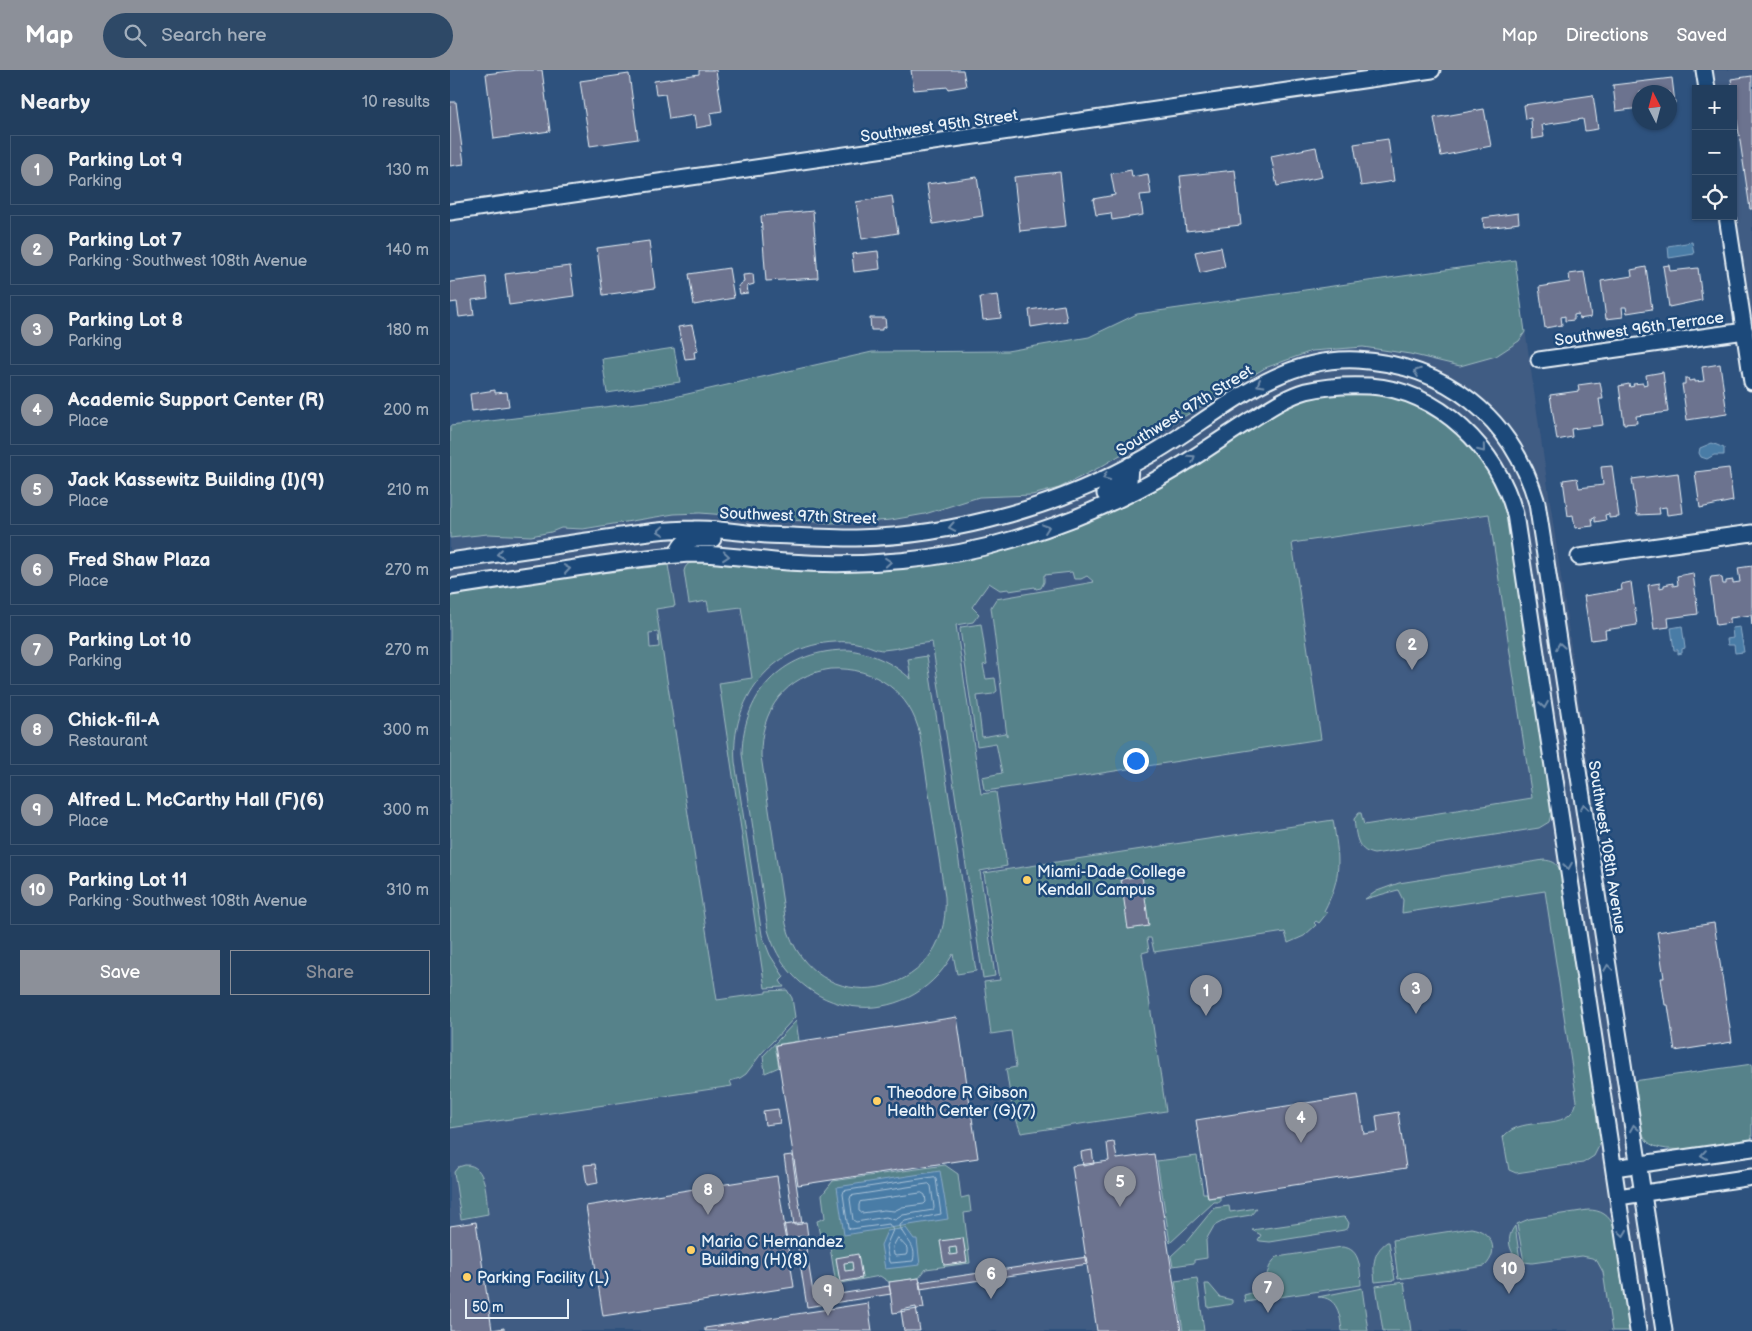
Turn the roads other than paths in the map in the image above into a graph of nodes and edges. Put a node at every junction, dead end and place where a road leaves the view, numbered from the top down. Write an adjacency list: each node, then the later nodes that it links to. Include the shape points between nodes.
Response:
1 (1432, 70): 4 (street, Southwest 95th Street)
2 (1704, 70): 3 (street)
3 (1706, 85)
4 (450, 212)
5 (1728, 220): 6 (street)
6 (1744, 332): 7 (street, Southwest 96th Terrace); 8 (street)
7 (1539, 360)
8 (1752, 382)
9 (1461, 393): 10 (street, Southwest 97th Street, one-way to 10, via 1405,367 1357,360 1317,363 1266,380 1164,447); 19 (street, Southwest 108th Avenue, one-way to 9, via 1537,502 1514,447)
10 (1130, 465): 11 (street, via 1129,481 1095,499); 13 (street, Southwest 97th Street, one-way to 13, via 1032,507 946,528 858,538)
11 (1086, 514): 14 (street, one-way to 11, via 813,563 888,562 990,546); 20 (street, one-way to 20, via 1175,469 1277,404 1304,392 1342,386 1381,387 1415,397 1446,415 1472,436 1505,484 1515,514)
12 (1752, 533): 15 (street)
13 (762, 534): 14 (street, via 736,540 686,540); 16 (street, Southwest 97th Street, one-way to 16, via 718,529 673,530)
14 (677, 555): 17 (street, one-way to 14)
15 (1579, 557)
16 (450, 561)
17 (450, 587)
18 (1752, 1148): 19 (street, one-way to 19)
19 (1640, 1164): 20 (street); 22 (street, Southwest 108th Avenue)
20 (1614, 1168): 23 (street)
21 (1752, 1177): 22 (street)
22 (1644, 1194): 23 (street); 25 (street, Southwest 108th Avenue)
23 (1618, 1197): 24 (street, one-way to 24)
24 (1638, 1331)
25 (1664, 1331)

